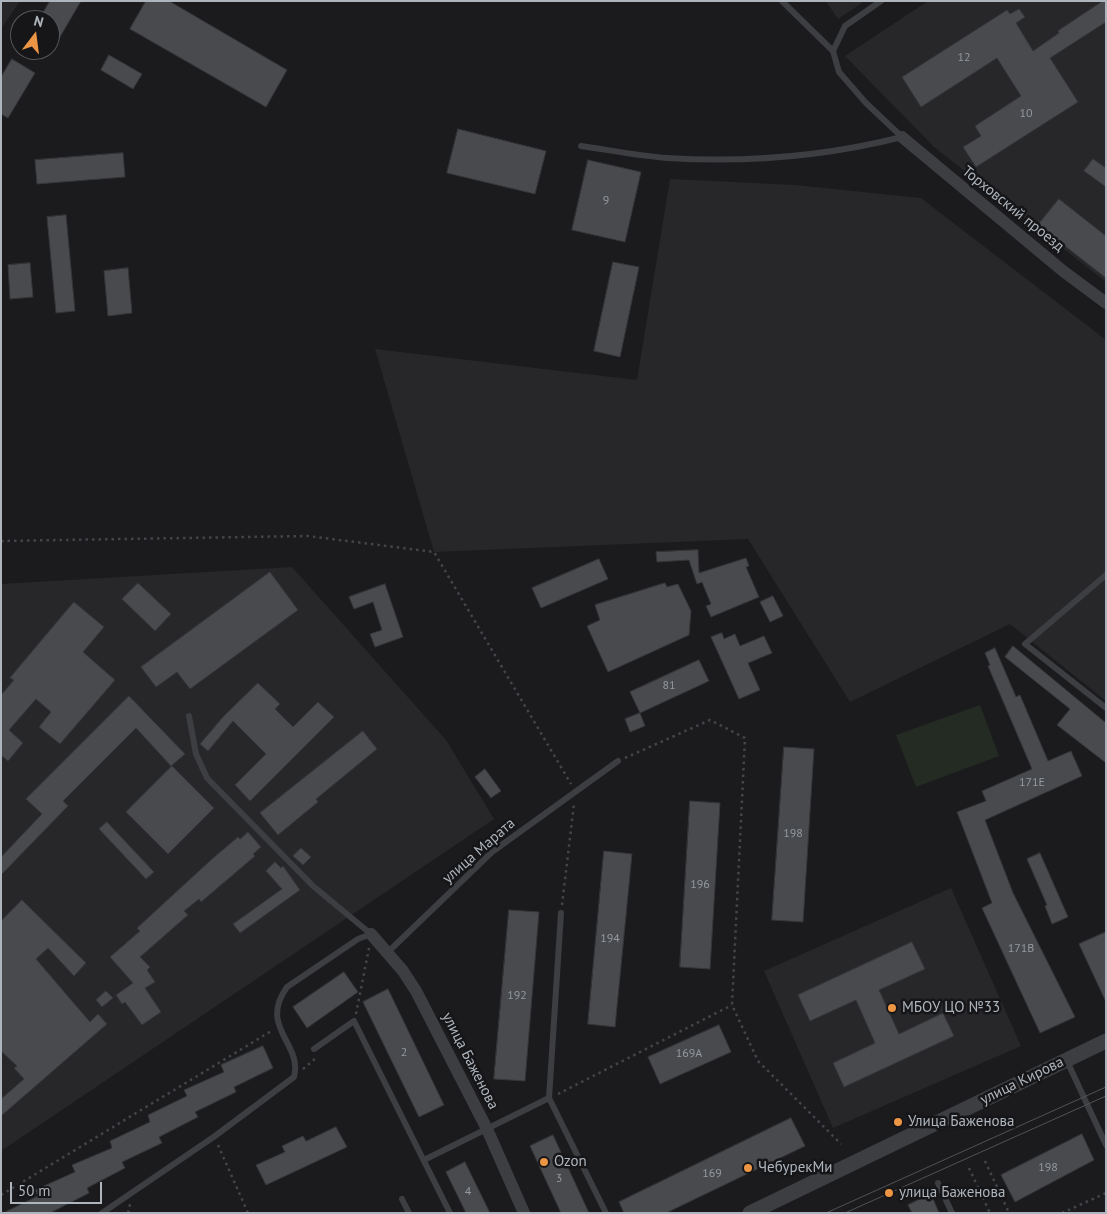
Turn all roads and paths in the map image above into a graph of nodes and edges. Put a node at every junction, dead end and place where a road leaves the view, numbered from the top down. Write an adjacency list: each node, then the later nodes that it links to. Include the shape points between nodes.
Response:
1 (782, 1): 3 (lane)
2 (881, 1): 3 (lane, via 845,26)
3 (833, 51): 4 (lane, via 839,72)
4 (902, 137): 5 (lane, via 849,150 742,161 666,158); 6 (street, Торховский проезд, via 1062,271)
5 (580, 146)
6 (1106, 303)
7 (1, 540): 12 (path, via 308,536 434,552)
8 (1106, 576): 9 (lane, via 1025,644)
9 (1106, 708)
10 (190, 716): 14 (lane, via 196,754 207,778 313,886)
11 (618, 761): 12 (lane, улица Марата); 16 (path, via 710,720 745,738)
12 (575, 792): 13 (path); 15 (lane, улица Марата, via 492,852)
13 (562, 913): 23 (lane)
14 (371, 934): 15 (street, улица Баженова); 17 (path); 18 (lane, via 358,939 287,987 279,999)
15 (388, 952): 24 (street, улица Баженова, via 416,992)
16 (732, 1005): 23 (path); 26 (path, via 758,1061)
17 (354, 1021): 20 (lane); 28 (lane)
18 (279, 1027): 22 (lane, via 297,1066); 33 (path)
19 (1106, 1041): 21 (street, улица Кирова)
20 (314, 1049): 22 (path, via 316,1058)
21 (1066, 1060): 27 (lane); 41 (street, улица Кирова)
22 (294, 1077): 25 (lane)
23 (549, 1098): 24 (lane); 40 (lane)
24 (486, 1129): 28 (lane); 39 (street, улица Баженова)
25 (215, 1136): 35 (lane); 36 (path)
26 (841, 1144)
27 (1106, 1145)
28 (424, 1160): 38 (lane)
29 (985, 1160): 44 (path)
30 (969, 1168): 43 (path)
31 (938, 1183): 42 (lane)
32 (1106, 1193): 45 (path)
33 (1, 1195)
34 (402, 1199): 37 (lane)
35 (102, 1213)
36 (248, 1213)
37 (408, 1213)
38 (450, 1213)
39 (524, 1213)
40 (606, 1213)
41 (750, 1213)
42 (952, 1213)
43 (990, 1213)
44 (1009, 1213)
45 (1062, 1213)

